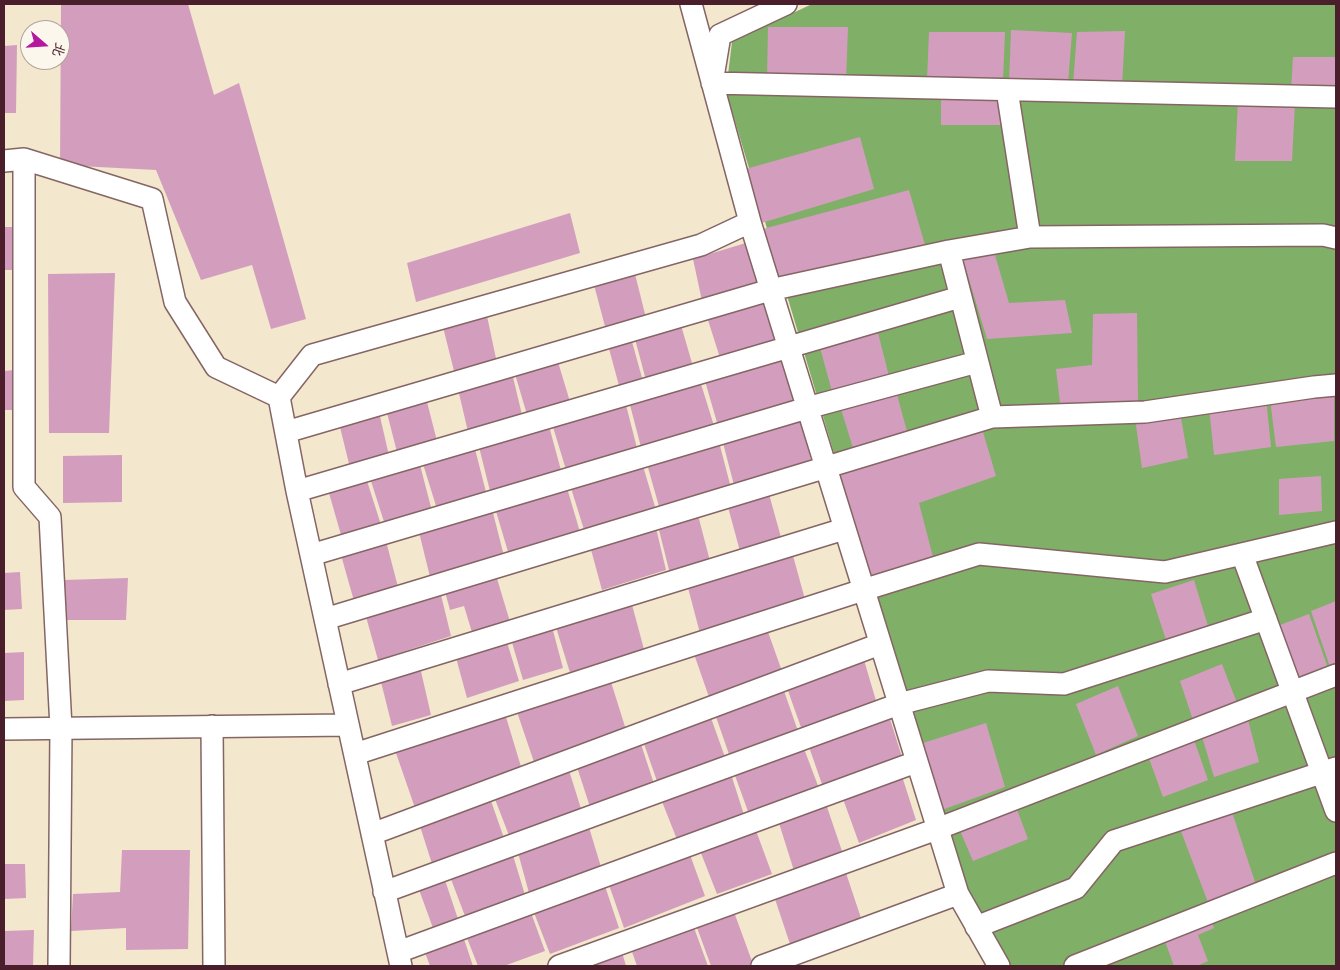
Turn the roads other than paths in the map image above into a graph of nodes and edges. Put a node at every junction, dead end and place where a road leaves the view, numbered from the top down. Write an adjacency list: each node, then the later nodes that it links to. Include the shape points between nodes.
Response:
1 (691, 4): 3 (street)
2 (786, 4): 3 (street, via 720,36)
3 (712, 83): 4 (street); 7 (street)
4 (1007, 90): 5 (street); 8 (street)
5 (1336, 97)
6 (14, 160): 14 (street, via 152,199 175,302 216,367); 30 (street, via 24,487 50,517)
7 (750, 222): 14 (street, via 701,244 312,354); 18 (street)
8 (1030, 237): 9 (street, via 1322,235); 10 (street)
9 (1336, 238)
10 (948, 251): 11 (street); 16 (street, via 770,290)
11 (960, 297): 12 (street); 17 (street)
12 (977, 362): 15 (street); 21 (street, via 807,408)
13 (1336, 385): 15 (street, via 1145,412)
14 (278, 397): 16 (street)
15 (992, 417): 22 (street)
16 (286, 432): 17 (street)
17 (297, 491): 21 (street)
18 (844, 529): 24 (street); 26 (street)
19 (1336, 532): 20 (street)
20 (1242, 554): 23 (street); 32 (street, via 1165,572 980,554)
21 (311, 555): 22 (street)
22 (325, 619): 26 (street)
23 (1266, 619): 27 (street); 38 (street, via 1064,684 988,681 899,704)
24 (880, 644): 33 (street); 36 (street)
25 (1336, 675): 27 (street)
26 (339, 684): 28 (street)
27 (1293, 693): 34 (street); 44 (street, via 946,825)
28 (348, 725): 29 (street); 32 (street)
29 (212, 726): 30 (street); 43 (street)
30 (61, 728): 31 (street); 42 (street)
31 (4, 729)
32 (355, 754): 36 (street)
33 (916, 762): 39 (street); 41 (street)
34 (1329, 770): 35 (street); 40 (street, via 1114,841 1076,888)
35 (1336, 811)
36 (372, 834): 38 (street)
37 (1336, 863): 47 (street)
38 (384, 892): 41 (street)
39 (958, 894): 40 (street); 45 (street)
40 (976, 927): 46 (street)
41 (399, 959)
42 (59, 966)
43 (214, 966)
44 (559, 966)
45 (762, 966)
46 (999, 966)
47 (1075, 966)

